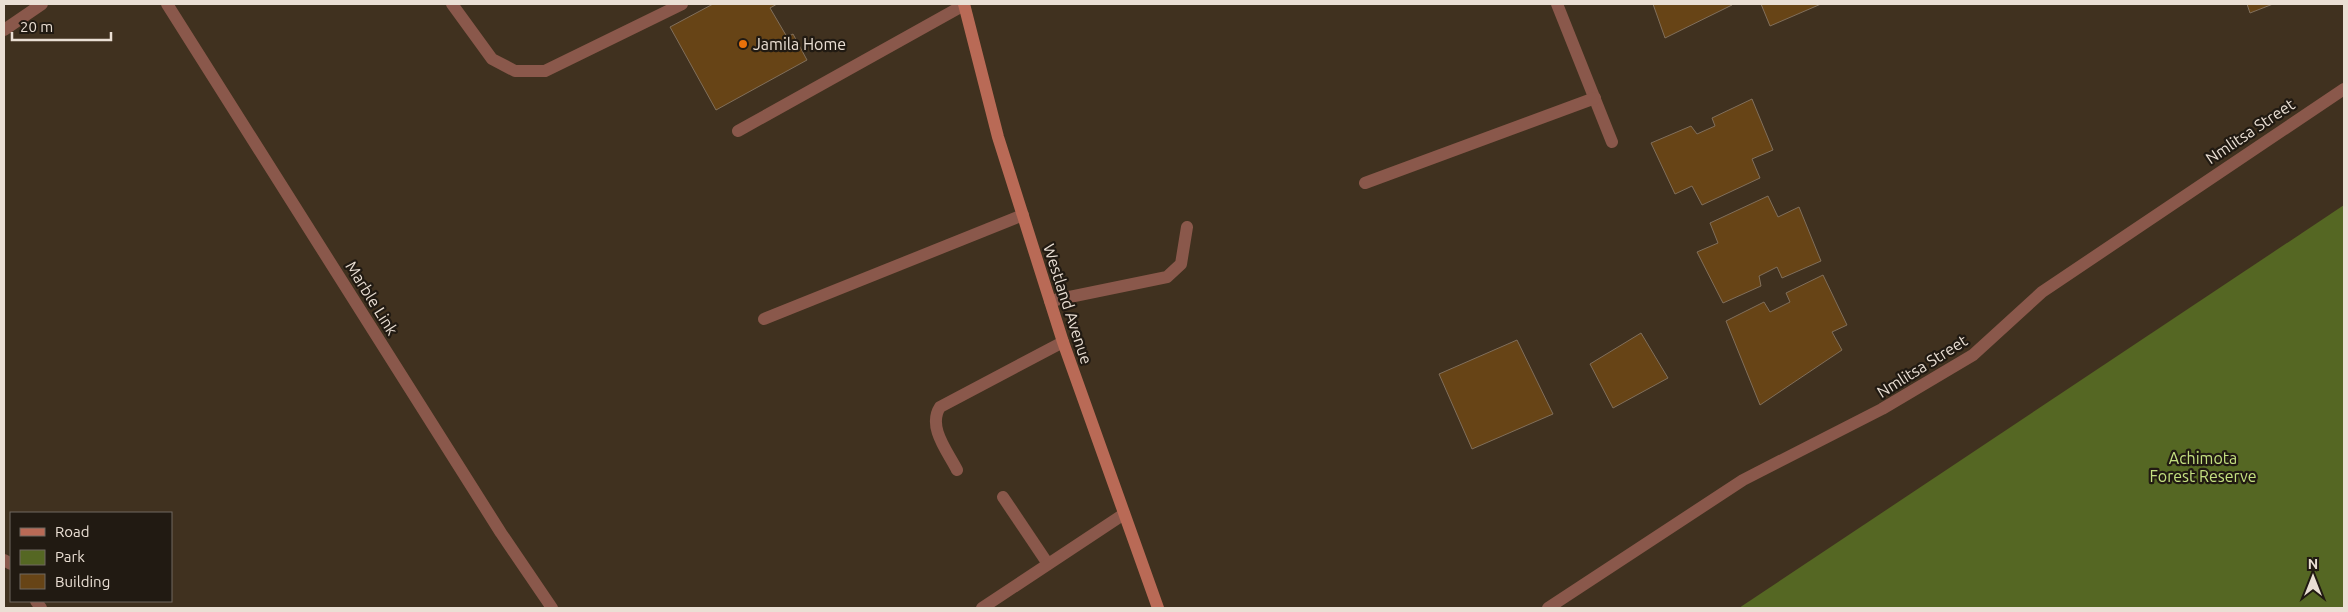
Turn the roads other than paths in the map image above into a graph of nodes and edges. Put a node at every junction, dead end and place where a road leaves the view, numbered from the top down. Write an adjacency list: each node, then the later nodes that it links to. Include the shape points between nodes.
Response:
1 (42, 4): 7 (street)
2 (167, 4): 22 (street, Marble Link, via 501,533)
3 (452, 4): 4 (street, via 492,59 514,71 545,71)
4 (682, 4)
5 (1557, 4): 9 (street)
6 (964, 5): 10 (street); 13 (street, Westland Avenue, via 998,137)
7 (4, 30)
8 (2344, 89): 25 (street, Nmlitsa Street, via 2042,292 1973,355 1882,410 1743,480)
9 (1595, 98): 11 (street); 12 (street)
10 (738, 131)
11 (1612, 142)
12 (1365, 183)
13 (1023, 215): 15 (street, Westland Avenue); 16 (street)
14 (1186, 227): 15 (street, via 1181,264 1167,277)
15 (1050, 300): 17 (street, Westland Avenue)
16 (764, 319)
17 (1062, 342): 18 (street, via 940,407 935,415 935,428); 20 (street, Westland Avenue)
18 (957, 470)
19 (1003, 496): 21 (street)
20 (1124, 514): 21 (street); 24 (street, Westland Avenue)
21 (1048, 564): 23 (street)
22 (552, 608)
23 (982, 608)
24 (1158, 608)
25 (1548, 608)

